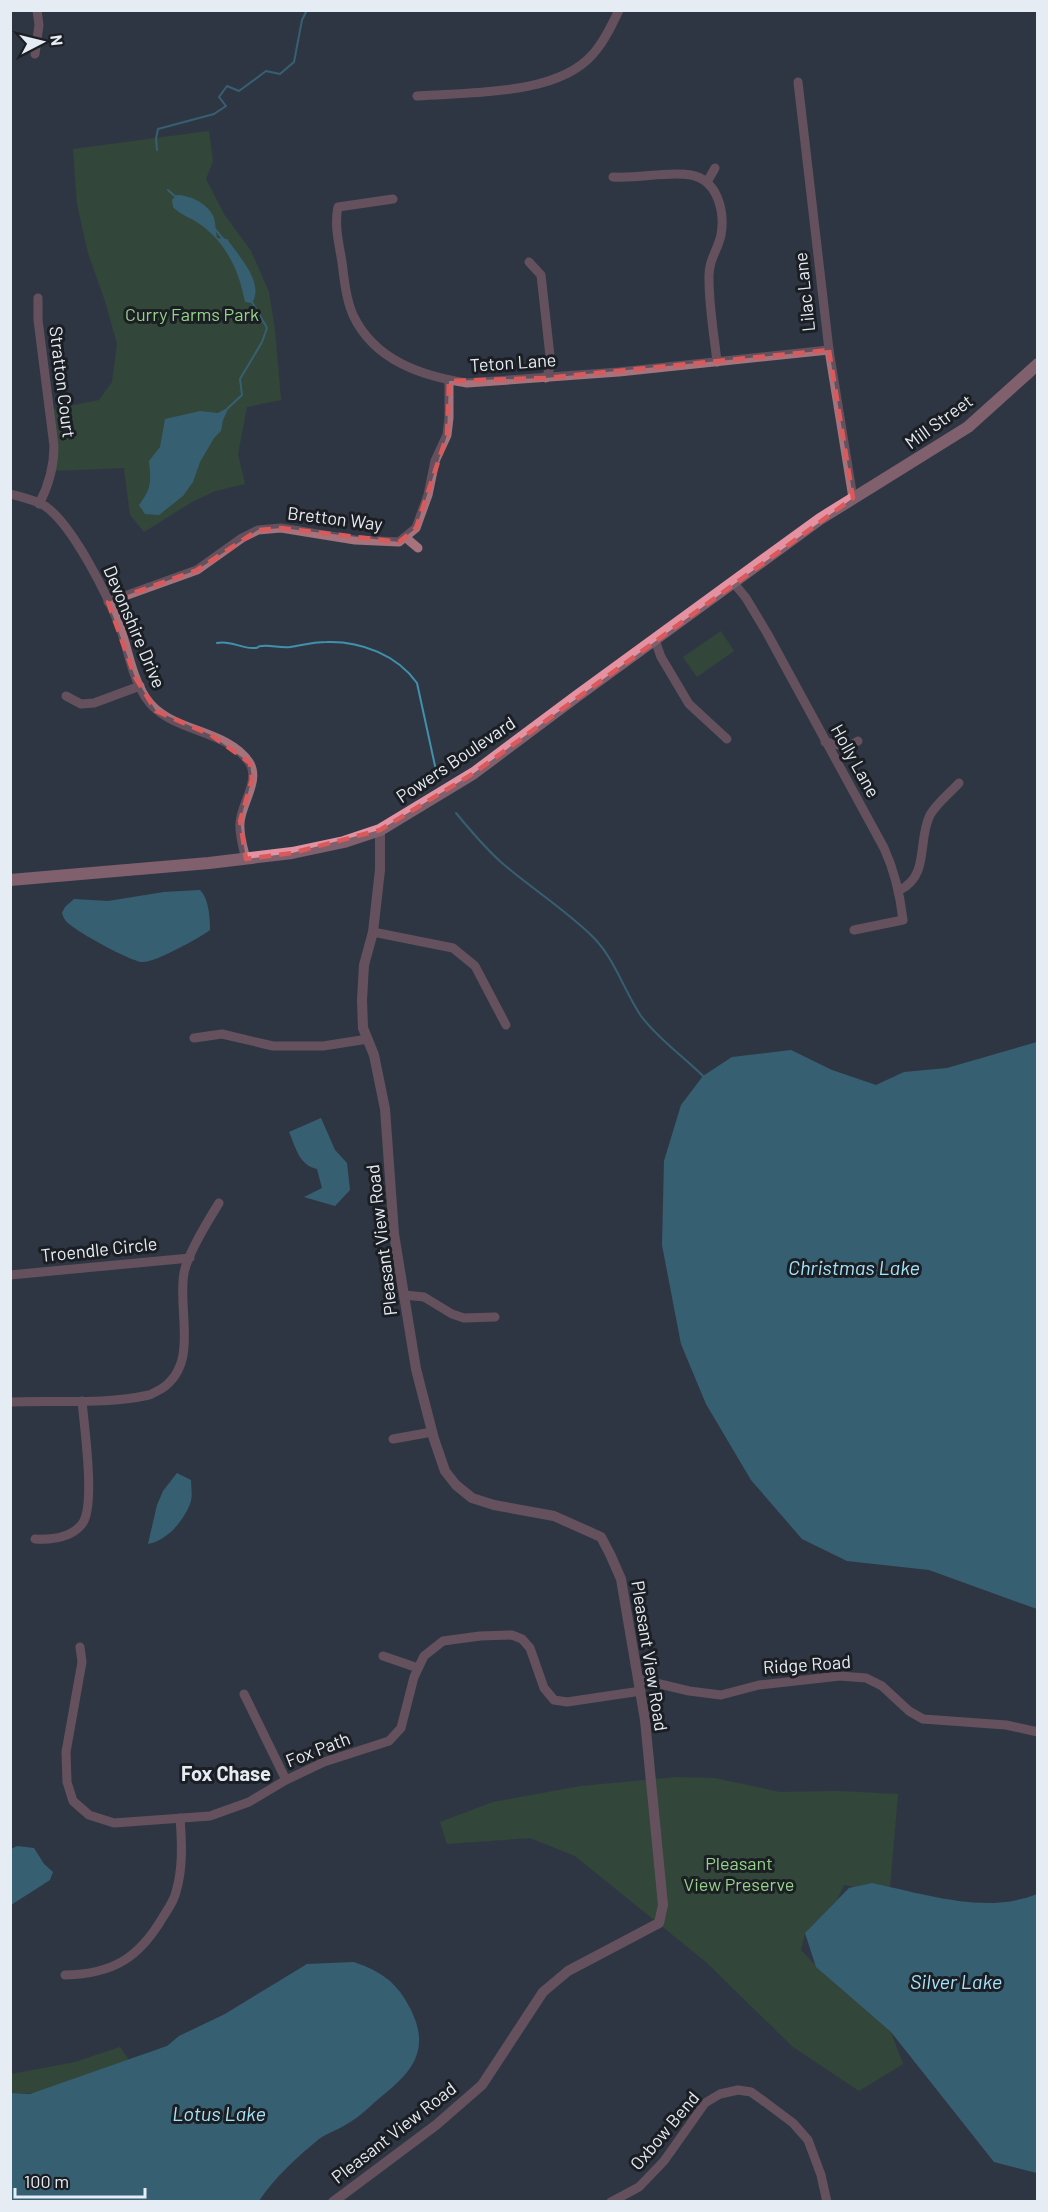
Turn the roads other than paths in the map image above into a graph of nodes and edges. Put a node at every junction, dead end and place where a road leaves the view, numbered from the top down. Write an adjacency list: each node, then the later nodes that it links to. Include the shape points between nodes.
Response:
1 (37, 10): 3 (street)
2 (619, 10): 5 (street, via 593,54 574,71 546,83)
3 (35, 54)
4 (798, 82): 12 (street, Lilac Lane)
5 (417, 96)
6 (714, 168): 8 (street)
7 (613, 177): 8 (street, via 693,175)
8 (707, 183): 13 (street, via 718,200 722,223 708,277)
9 (393, 199): 16 (street, Teton Lane, via 338,207 335,218 344,283 353,315 369,339 398,364)
10 (529, 262): 15 (street, via 541,275 551,365)
11 (38, 298): 19 (street, Stratton Court, via 54,446 48,488)
12 (829, 350): 13 (street, Teton Lane); 18 (street, Lilac Lane)
13 (717, 362): 15 (street, Teton Lane)
14 (1038, 364): 18 (main road, Mill Street, via 968,427)
15 (546, 378): 16 (street, Teton Lane, via 467,384)
16 (448, 381): 20 (street, Bretton Way, via 447,435 435,461 416,528)
17 (10, 494): 19 (street, Devonshire Drive)
18 (853, 498): 22 (main road, Powers Boulevard)
19 (39, 504): 23 (street, Devonshire Drive, via 69,532)
20 (405, 537): 21 (street); 23 (street, Bretton Way, via 399,542 381,543 281,528 258,530 197,570)
21 (418, 548)
22 (733, 582): 24 (main road, Powers Boulevard); 29 (street, Holly Lane, via 767,633)
23 (108, 602): 25 (street, Devonshire Drive)
24 (655, 640): 27 (street, via 689,704); 31 (main road, Powers Boulevard, via 474,773)
25 (140, 687): 26 (street, via 94,703 81,704); 32 (street, Devonshire Drive, via 156,711 210,735 250,763 252,778 240,821)
26 (66, 696)
27 (727, 739)
28 (858, 741): 29 (street, via 848,747)
29 (825, 742): 34 (street, Holly Lane, via 884,848)
30 (959, 783): 34 (street, via 931,814 919,872)
31 (380, 830): 32 (main road, Powers Boulevard, via 344,842); 36 (street, Pleasant View Road)
32 (246, 859): 33 (main road, Powers Boulevard)
33 (10, 880)
34 (900, 890): 35 (street, Holly Lane, via 903,920)
35 (854, 930)
36 (373, 932): 37 (street, via 453,948 475,966); 39 (street, Pleasant View Road, via 364,965 362,1000 363,1028)
37 (506, 1025)
38 (194, 1038): 39 (street, via 222,1035 273,1046 323,1046)
39 (368, 1039): 43 (street, Pleasant View Road, via 385,1109 394,1234)
40 (219, 1203): 41 (street)
41 (190, 1258): 42 (street, Troendle Circle); 45 (street, via 184,1272 182,1363 170,1383 151,1395)
42 (10, 1275)
43 (404, 1295): 44 (street, via 424,1297 464,1318); 47 (street, Pleasant View Road, via 416,1369)
44 (495, 1317)
45 (82, 1401): 46 (street); 49 (street, via 88,1511 72,1532 51,1540)
46 (10, 1402)
47 (432, 1432): 48 (street); 53 (street, Pleasant View Road, via 445,1471 472,1498 554,1516 601,1537 621,1579)
48 (393, 1438)
49 (35, 1539)
50 (80, 1647): 58 (street, Fox Path, via 82,1662 66,1752 67,1782 73,1801 89,1815 114,1823)
51 (383, 1656): 52 (street)
52 (418, 1668): 54 (street, Fox Path, via 424,1656 443,1641 512,1635 530,1648 544,1688 554,1700 567,1702); 57 (street, Fox Path, via 401,1728 389,1741 324,1762)
53 (639, 1679): 54 (street, Pleasant View Road); 56 (street, Ridge Road, via 721,1695 759,1685 840,1676 866,1678 923,1719 1006,1725)
54 (641, 1691): 60 (street, Pleasant View Road, via 663,1905 659,1923 568,1971 543,1992 482,2085 436,2125)
55 (244, 1694): 57 (street)
56 (1038, 1732)
57 (286, 1780): 58 (street, Fox Path, via 249,1802 210,1816)
58 (180, 1818): 59 (street, via 182,1842 176,1896 142,1948 124,1962)
59 (65, 1976)
60 (333, 2202)
61 (611, 2202): 62 (street, Oxbow Bend, via 639,2187 664,2161 705,2103 738,2090 751,2092 765,2102 808,2140)
62 (827, 2202)

